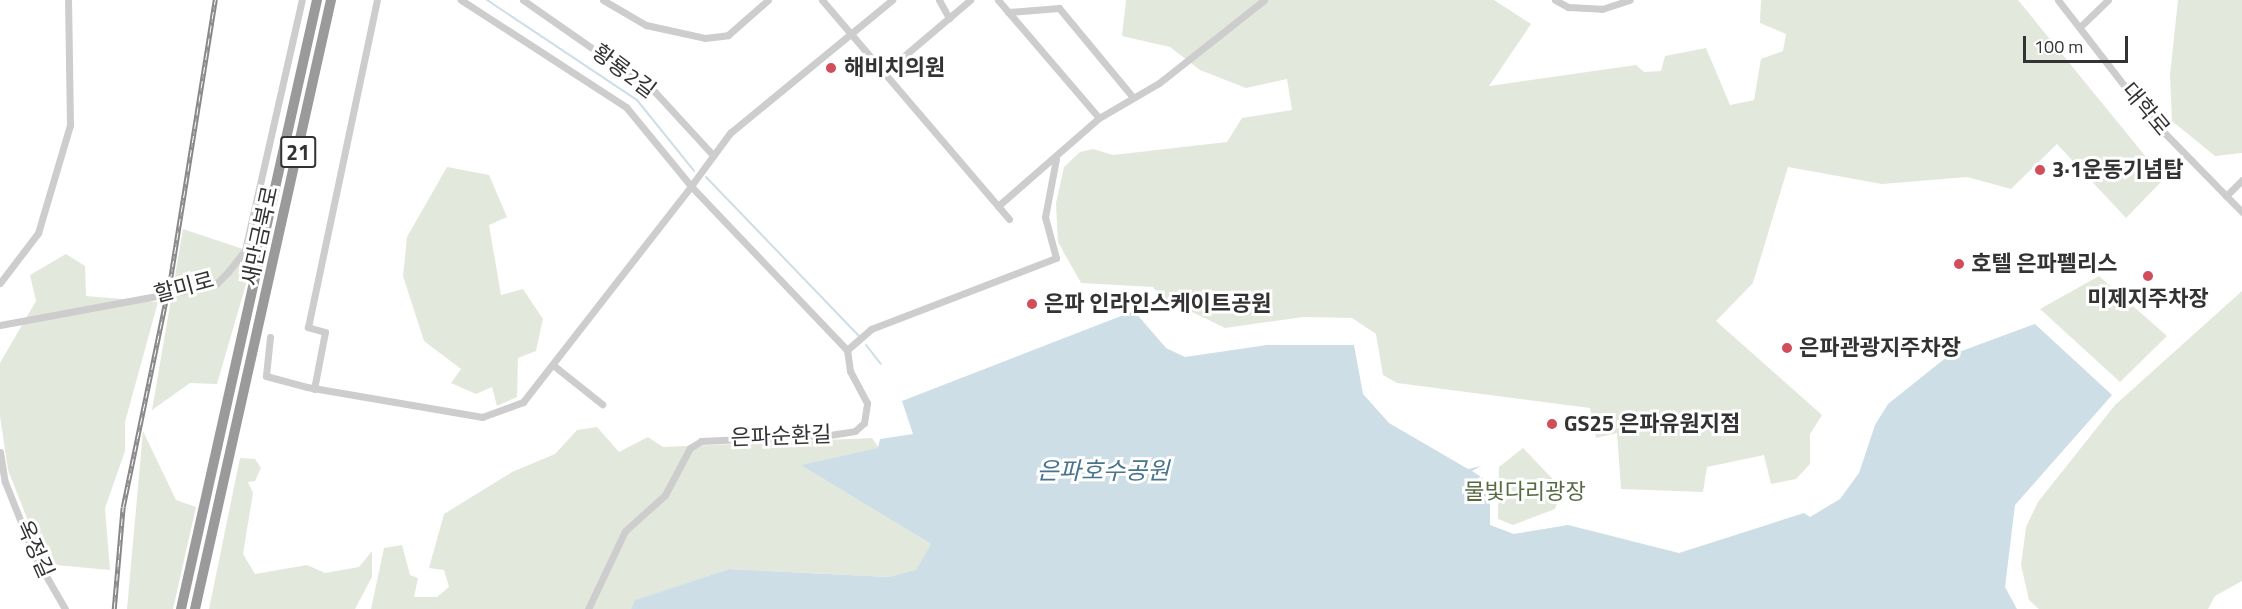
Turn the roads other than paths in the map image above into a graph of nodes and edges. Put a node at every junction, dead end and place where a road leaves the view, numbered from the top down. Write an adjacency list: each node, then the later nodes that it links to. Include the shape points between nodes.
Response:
1 (68, 0): 38 (street, via 70,125 38,233 8,266)
2 (302, 0): 39 (street, 할미로, via 245,250 228,272 216,284 189,291)
3 (317, 0): 47 (highway, 새만금북로 / 21)
4 (331, 0): 48 (highway, 새만금북로 / 21)
5 (377, 0): 43 (street, via 308,327 325,332)
6 (461, 0): 33 (street, via 626,107)
7 (523, 0): 30 (street, 황룡2길, via 656,92)
8 (603, 0): 9 (street, via 646,25 705,38 728,35)
9 (768, 0)
10 (822, 0): 26 (street)
11 (892, 0): 26 (street)
12 (939, 0): 24 (street)
13 (970, 0): 24 (street)
14 (998, 0): 23 (street)
15 (1052, 0): 22 (street)
16 (1060, 0): 22 (street)
17 (1264, 0): 28 (street, via 1159,83)
18 (1554, 0): 19 (street, via 1568,7 1602,9)
19 (1630, 0)
20 (2058, 0): 25 (street, 대학로)
21 (2108, 0): 25 (street)
22 (1059, 8): 23 (street); 28 (street)
23 (1008, 12): 29 (street)
24 (949, 18): 27 (street)
25 (2082, 25): 34 (street, 대학로, via 2147,115)
26 (850, 34): 27 (street); 30 (street, via 730,134)
27 (884, 73): 35 (street)
28 (1131, 95): 29 (street)
29 (1099, 118): 31 (street)
30 (713, 155): 33 (street)
31 (1056, 159): 35 (street); 41 (street, via 1045,217 1056,258 871,329)
32 (2242, 180): 34 (street)
33 (691, 186): 41 (street); 42 (street)
34 (2226, 196): 36 (street, 대학로)
35 (998, 206): 37 (street)
36 (2242, 212)
37 (1009, 219)
38 (0, 284)
39 (0, 324)
40 (270, 337): 43 (street, via 266,376)
41 (848, 350): 49 (street, 은파순환길, via 849,371 867,403 864,423 838,434 701,441 690,448 665,495 626,531)
42 (553, 365): 43 (street, via 524,402 482,417); 44 (street)
43 (314, 389)
44 (602, 404)
45 (0, 452): 46 (street, 옥정길, via 5,482 34,555)
46 (65, 609)
47 (181, 609)
48 (195, 609)
49 (588, 609)

